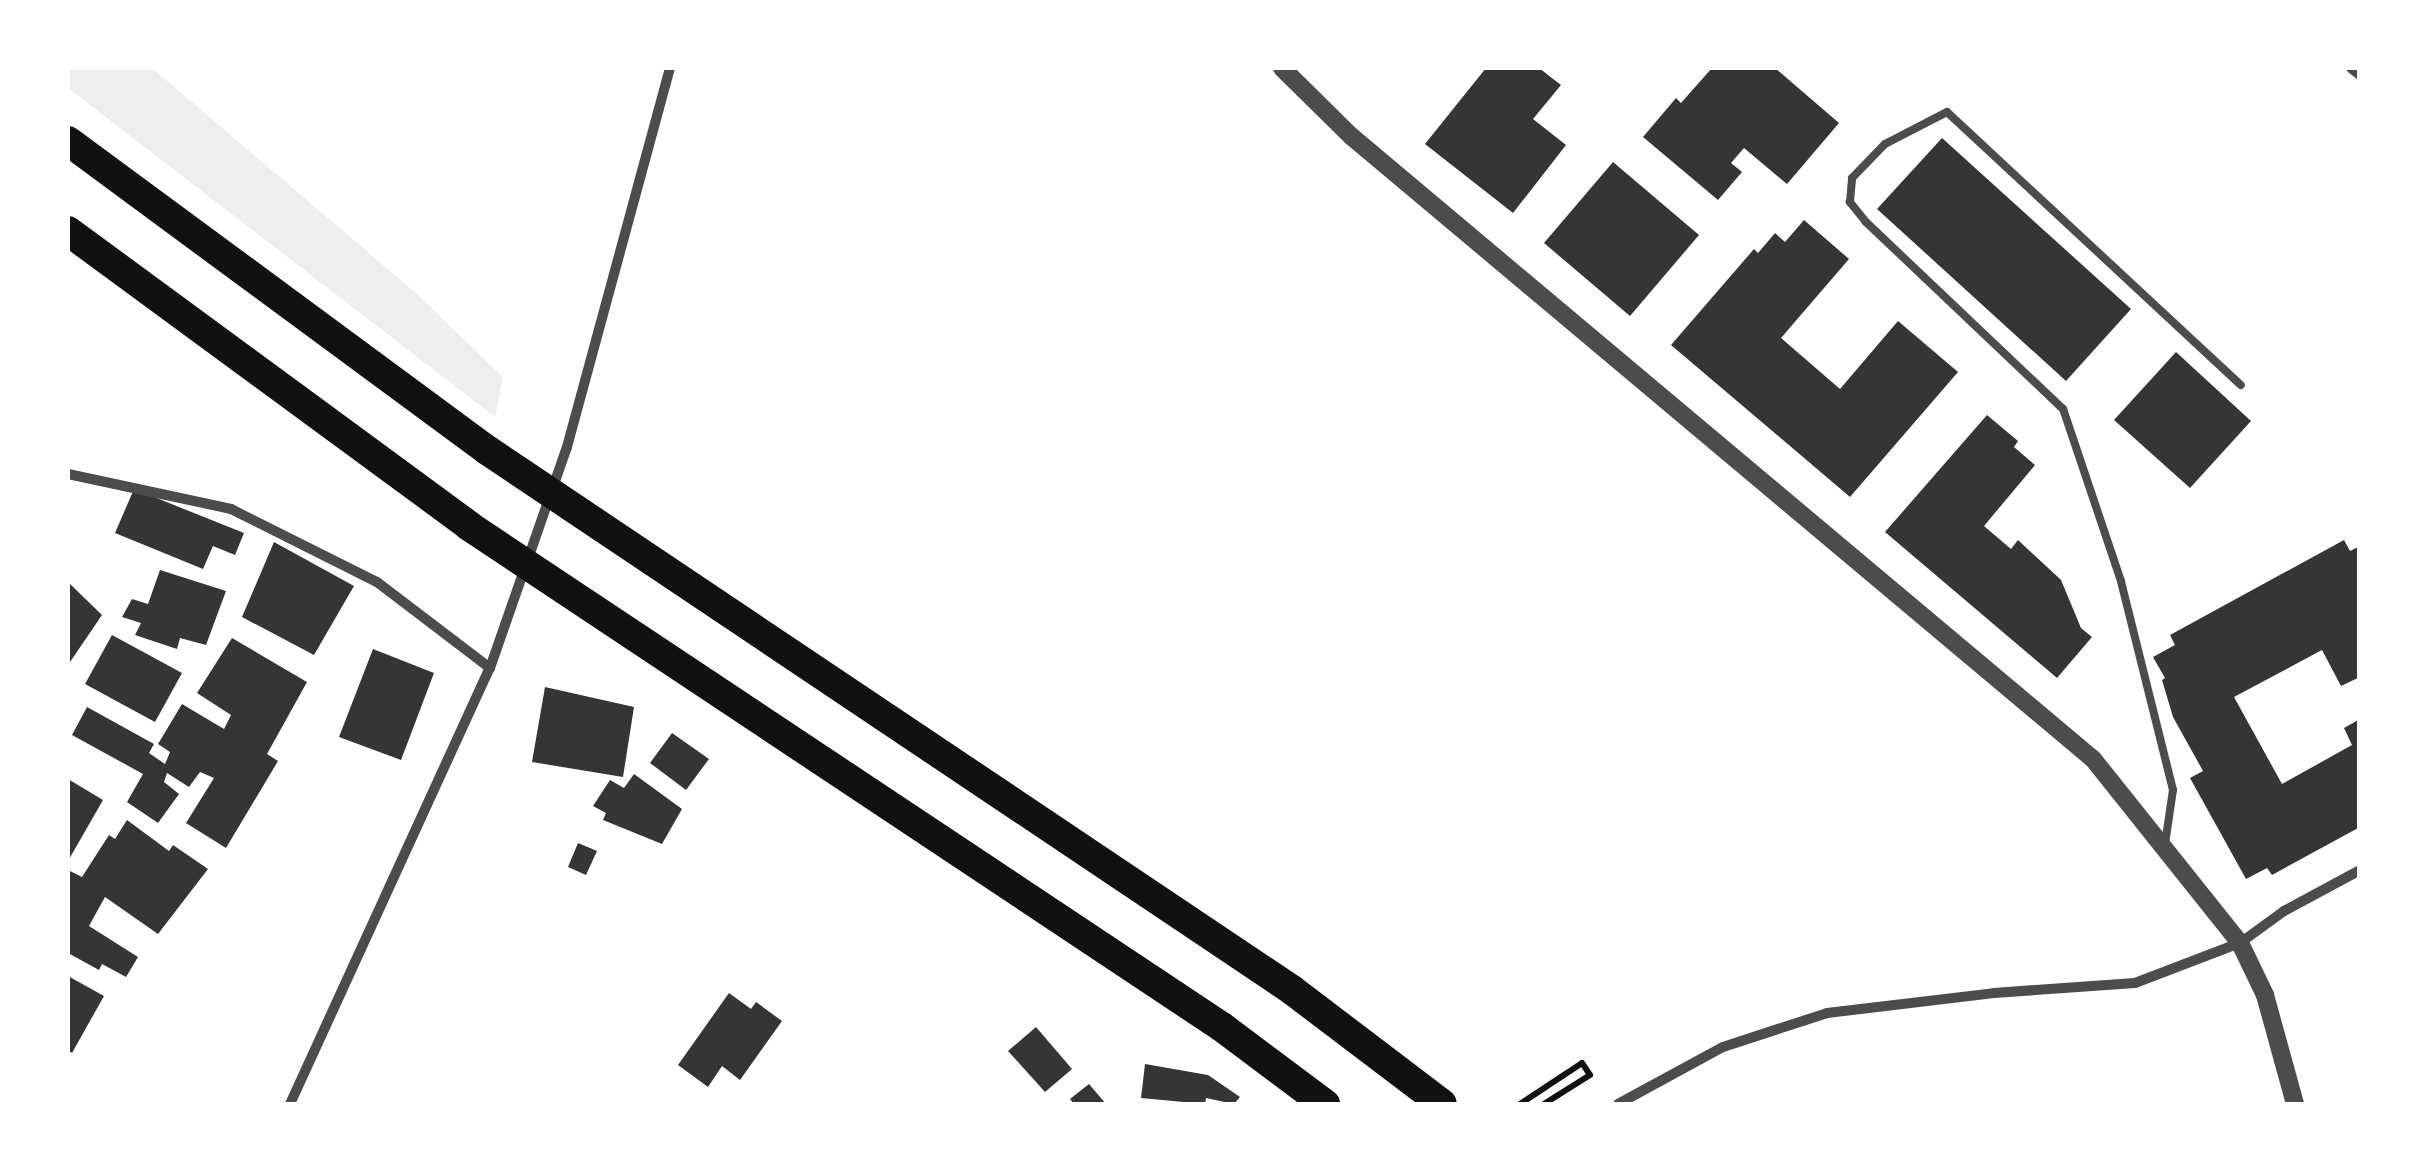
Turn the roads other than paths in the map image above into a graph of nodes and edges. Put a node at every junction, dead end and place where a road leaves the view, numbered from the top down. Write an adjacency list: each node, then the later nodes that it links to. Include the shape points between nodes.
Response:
1 (670, 68): 9 (street, via 567,446)
2 (1282, 68): 10 (street, via 1366,148 2092,759)
3 (2351, 68): 4 (street)
4 (2360, 75)
5 (68, 140): 15 (highway, via 612,537 1044,820 1292,990)
6 (68, 231): 14 (highway, via 469,526 1222,1026)
7 (2241, 386): 10 (lane, via 1946,112 1885,144 1852,178 1850,202 1866,222 2063,409 2121,581 2173,790)
8 (68, 474): 9 (street, via 231,508 378,582)
9 (490, 668): 13 (street)
10 (2165, 844): 12 (street)
11 (2360, 870): 12 (street)
12 (2240, 943): 16 (street, via 2136,983 1827,1013 1722,1047); 17 (street, via 2265,995)
13 (290, 1104)
14 (1325, 1104)
15 (1442, 1104)
16 (1618, 1104)
17 (2294, 1104)

